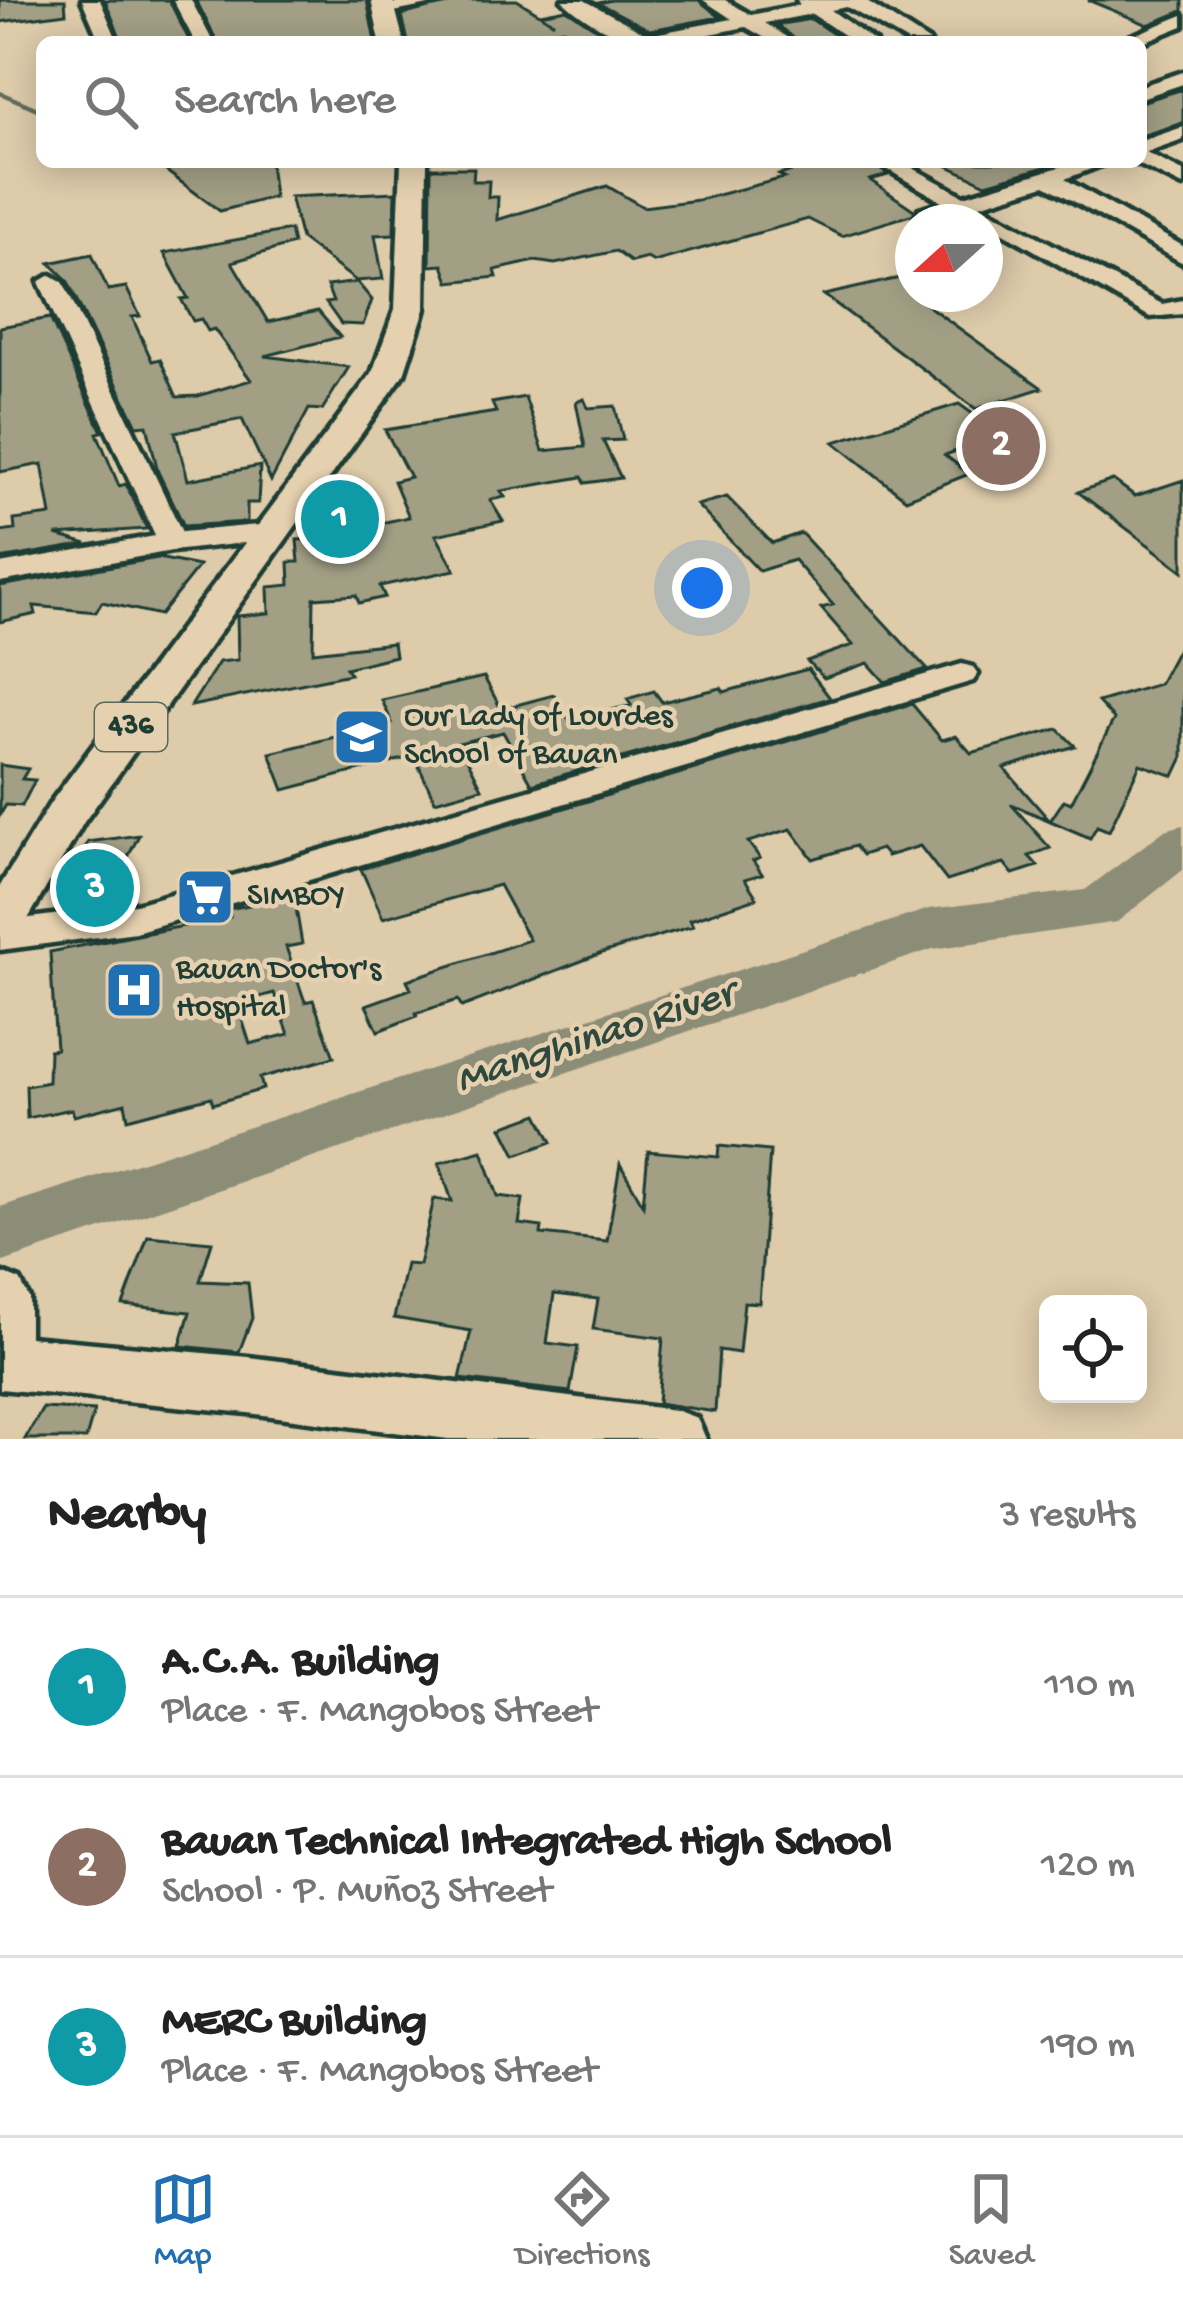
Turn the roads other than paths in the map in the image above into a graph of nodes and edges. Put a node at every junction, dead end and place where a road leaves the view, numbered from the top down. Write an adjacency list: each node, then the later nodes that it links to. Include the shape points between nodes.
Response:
1 (91, 0): 12 (street)
2 (182, 0): 13 (street)
3 (444, 0): 8 (street)
4 (598, 0): 7 (street)
5 (712, 0): 11 (street)
6 (853, 1): 9 (street); 19 (street)
7 (574, 2): 15 (street)
8 (383, 4): 14 (main road)
9 (811, 4): 11 (street); 18 (street)
10 (1183, 20): 20 (street)
11 (748, 21): 16 (street); 17 (street)
12 (107, 36)
13 (201, 36)
14 (391, 36)
15 (634, 36)
16 (674, 36)
17 (774, 36)
18 (857, 36)
19 (912, 36)
20 (1142, 36)
21 (1183, 78): 22 (street)
22 (1147, 90)
23 (1183, 133): 24 (street)
24 (1147, 146)
25 (1147, 161): 30 (street)
26 (414, 168): 36 (main road, 436, via 413,273 402,341 352,427)
27 (909, 168): 31 (street)
28 (1079, 168): 29 (street)
29 (1048, 178): 31 (street); 33 (street)
30 (1183, 180)
31 (967, 203): 32 (street); 35 (street, via 1159,312)
32 (963, 204)
33 (1183, 256)
34 (51, 282): 37 (street)
35 (1183, 307)
36 (270, 533): 37 (street); 40 (main road, 436, via 67,813)
37 (172, 542): 38 (street)
38 (0, 573)
39 (962, 674): 41 (street, via 136,918)
40 (0, 926)
41 (0, 936)
42 (0, 1298): 43 (main road)
43 (0, 1346)
44 (0, 1362): 45 (main road)
45 (675, 1439)

